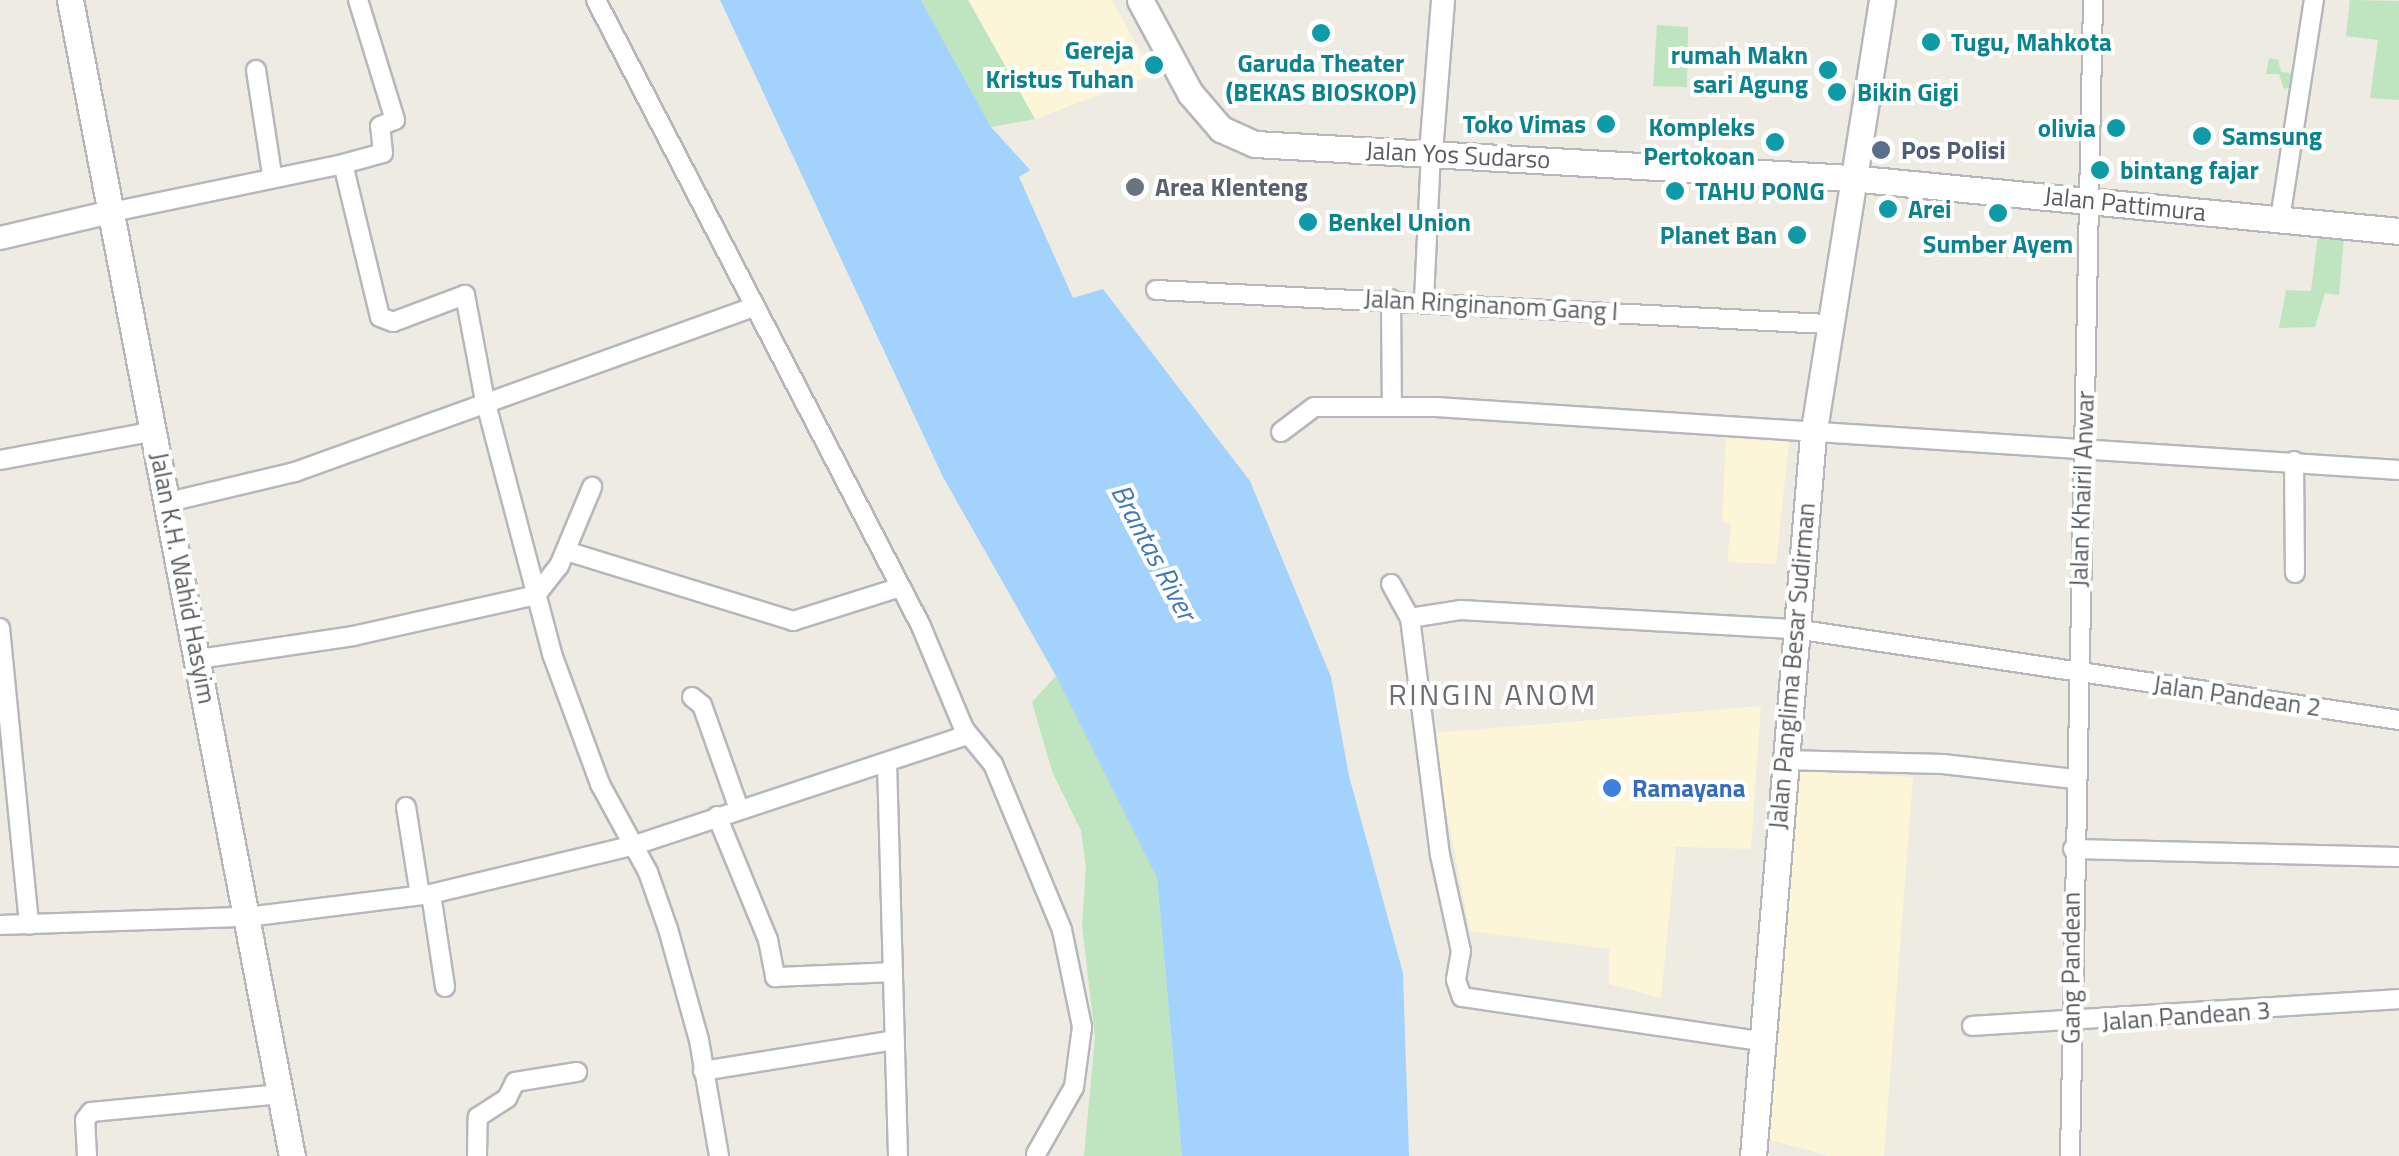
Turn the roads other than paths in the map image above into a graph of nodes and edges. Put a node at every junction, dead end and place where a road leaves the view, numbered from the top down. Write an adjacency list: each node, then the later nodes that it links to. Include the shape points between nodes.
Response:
1 (70, 0): 15 (main road, Jalan K.H. Wahid Hasyim)
2 (358, 0): 11 (street, via 394,120 380,126 384,153)
3 (596, 0): 22 (street)
4 (1140, 0): 10 (main road, Jalan Yos Sudarso, via 1190,93 1234,138 1282,148)
5 (1443, 0): 10 (street)
6 (1882, 0): 13 (main road, Jalan Panglima Besar Sudirman)
7 (2093, 0): 14 (street, Jalan Khairil Anwar)
8 (2314, 0): 16 (street)
9 (256, 70): 12 (street)
10 (1431, 152): 13 (main road, Jalan Yos Sudarso); 21 (street)
11 (343, 164): 12 (street); 25 (street, via 380,317 394,322 464,292)
12 (272, 175): 15 (street)
13 (1850, 178): 14 (main road, Jalan Pattimura); 23 (main road, Jalan Panglima Besar Sudirman)
14 (2087, 200): 16 (main road, Jalan Pattimura); 29 (street, Jalan Khairil Anwar)
15 (108, 213): 18 (street); 26 (main road, Jalan K.H. Wahid Hasyim)
16 (2280, 219): 17 (main road, Jalan Pattimura)
17 (2399, 231)
18 (0, 238)
19 (1156, 290): 20 (street, Jalan Ringinanom Gang I)
20 (1391, 299): 21 (street, Jalan Ringinanom Gang I); 24 (street)
21 (1424, 300): 23 (street, Jalan Ringinanom Gang I)
22 (751, 308): 25 (street); 38 (street)
23 (1826, 324): 28 (main road, Jalan Panglima Besar Sudirman)
24 (1392, 406): 27 (street, via 1314,407); 28 (street)
25 (488, 408): 34 (street, via 295,472); 39 (street)
26 (155, 430): 30 (street); 34 (main road, Jalan K.H. Wahid Hasyim)
27 (1281, 432)
28 (1813, 436): 29 (street); 42 (main road, Jalan Panglima Besar Sudirman)
29 (2084, 449): 31 (street); 45 (street, Jalan Khairil Anwar)
30 (0, 460)
31 (2294, 461): 32 (street); 36 (street)
32 (2399, 470)
33 (592, 487): 35 (street)
34 (169, 502): 43 (main road, Jalan K.H. Wahid Hasyim)
35 (566, 551): 38 (street, via 793,620); 39 (street)
36 (2294, 573)
37 (1391, 584): 40 (street)
38 (901, 587): 48 (street)
39 (536, 595): 43 (street, via 354,636); 55 (street, via 582,739)
40 (1410, 618): 42 (street, Jalan Pandean 2, via 1461,610); 68 (street, via 1462,951 1456,980 1466,1000)
41 (0, 628): 44 (street)
42 (1795, 629): 45 (street, Jalan Pandean 2); 49 (main road, Jalan Panglima Besar Sudirman)
43 (198, 659): 59 (main road, Jalan K.H. Wahid Hasyim)
44 (2, 661): 60 (street)
45 (2074, 672): 47 (street, Jalan Pandean 2); 51 (street, Jalan Khairil Anwar)
46 (692, 698): 53 (street, via 702,705)
47 (2399, 720)
48 (964, 729): 50 (street, via 957,739); 72 (street, via 993,764 1062,930 1082,1027 1074,1087)
49 (1784, 760): 51 (street, via 1943,764); 68 (main road, Jalan Panglima Besar Sudirman)
50 (887, 762): 53 (street); 62 (street)
51 (2074, 779): 56 (street, Gang Pandean)
52 (406, 807): 58 (street)
53 (739, 809): 54 (street)
54 (717, 816): 55 (street); 62 (street, via 768,940 775,977)
55 (635, 846): 58 (street); 69 (street, via 668,928)
56 (2073, 849): 57 (street); 65 (street, Gang Pandean)
57 (2399, 857)
58 (425, 894): 59 (street); 63 (street)
59 (247, 917): 60 (street); 71 (main road, Jalan K.H. Wahid Hasyim)
60 (28, 925): 61 (street)
61 (0, 926)
62 (893, 972): 67 (street)
63 (445, 987)
64 (2399, 999): 65 (street, Jalan Pandean 3)
65 (2070, 1025): 66 (street, Jalan Pandean 3); 79 (street, Gang Pandean)
66 (1972, 1026)
67 (895, 1040): 69 (street); 77 (street)
68 (1760, 1042): 78 (main road, Jalan Panglima Besar Sudirman)
69 (703, 1071): 76 (street)
70 (576, 1072): 75 (street, via 514,1082 509,1096 478,1117)
71 (281, 1094): 73 (street, via 91,1112 85,1120); 74 (main road, Jalan K.H. Wahid Hasyim)
72 (1032, 1155)
73 (87, 1156)
74 (292, 1156)
75 (477, 1156)
76 (719, 1156)
77 (898, 1156)
78 (1754, 1156)
79 (2070, 1156)

